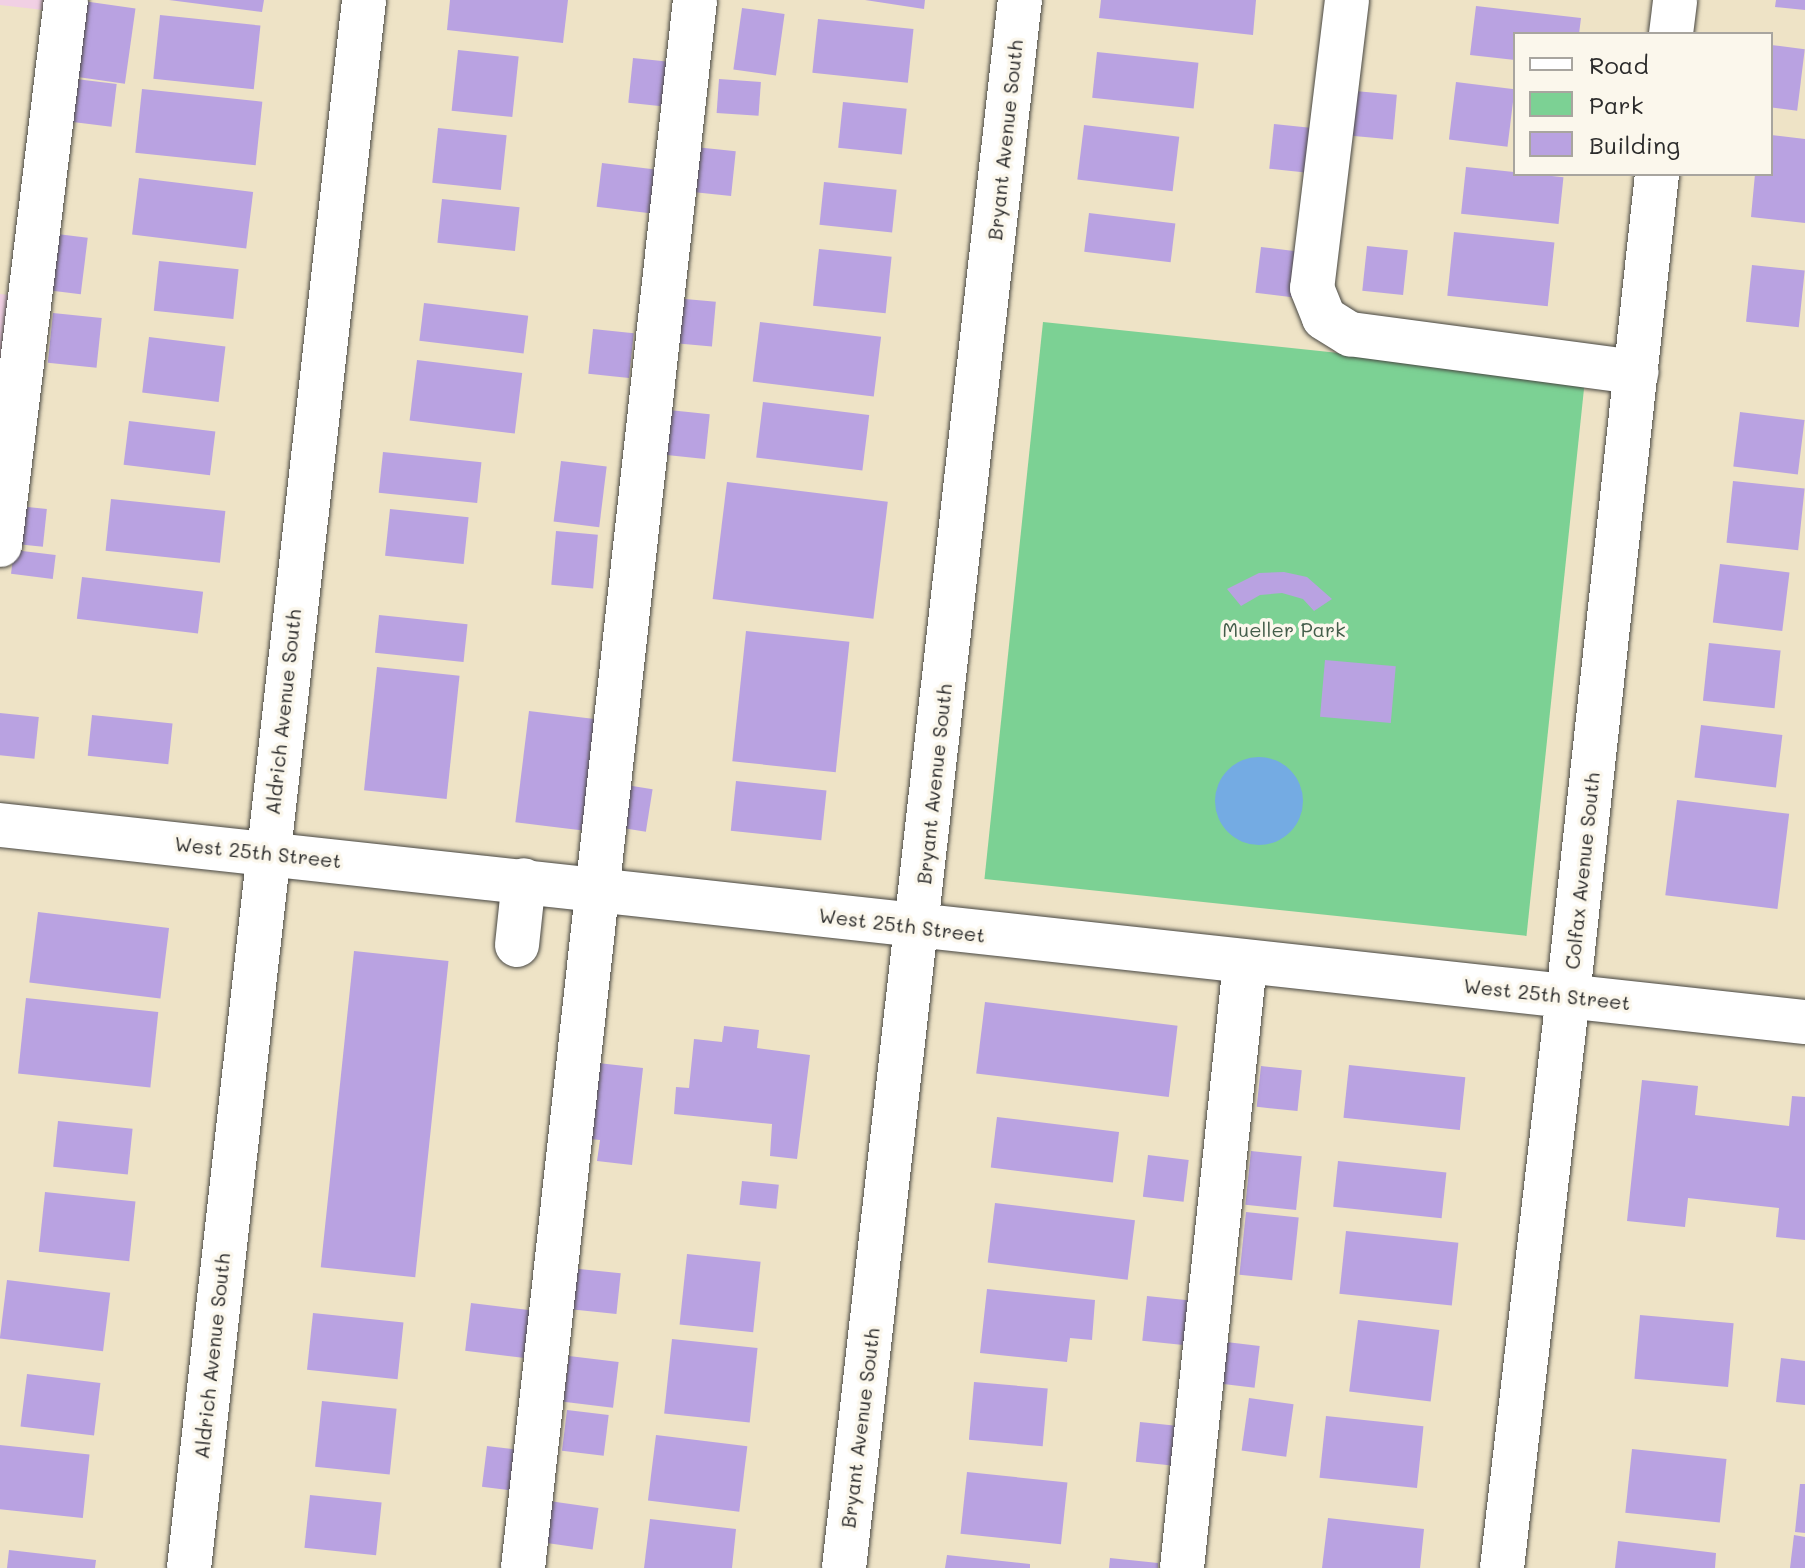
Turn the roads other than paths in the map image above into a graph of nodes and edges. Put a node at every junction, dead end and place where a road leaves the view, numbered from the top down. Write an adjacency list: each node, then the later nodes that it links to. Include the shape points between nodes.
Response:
1 (66, 0): 10 (street)
2 (364, 0): 12 (street, Aldrich Avenue South)
3 (695, 0): 14 (street)
4 (1020, 0): 15 (street, Bryant Avenue South)
5 (1347, 0): 9 (street, via 1312,288 1324,318 1350,334)
6 (1675, 0): 7 (street)
7 (1671, 32)
8 (1657, 176): 9 (street, Colfax Avenue South)
9 (1636, 372): 18 (street, Colfax Avenue South)
10 (0, 545)
11 (0, 825): 12 (street, West 25th Street)
12 (268, 853): 13 (street, West 25th Street); 20 (street, Aldrich Avenue South)
13 (524, 880): 14 (street, West 25th Street); 16 (street)
14 (596, 888): 15 (street, West 25th Street); 21 (street)
15 (917, 927): 17 (street, West 25th Street); 22 (street, Bryant Avenue South)
16 (517, 945)
17 (1245, 962): 18 (street, West 25th Street); 23 (street)
18 (1568, 996): 19 (street, West 25th Street); 24 (street, Colfax Avenue South)
19 (1805, 1022)
20 (189, 1568)
21 (523, 1568)
22 (844, 1568)
23 (1182, 1568)
24 (1502, 1568)

